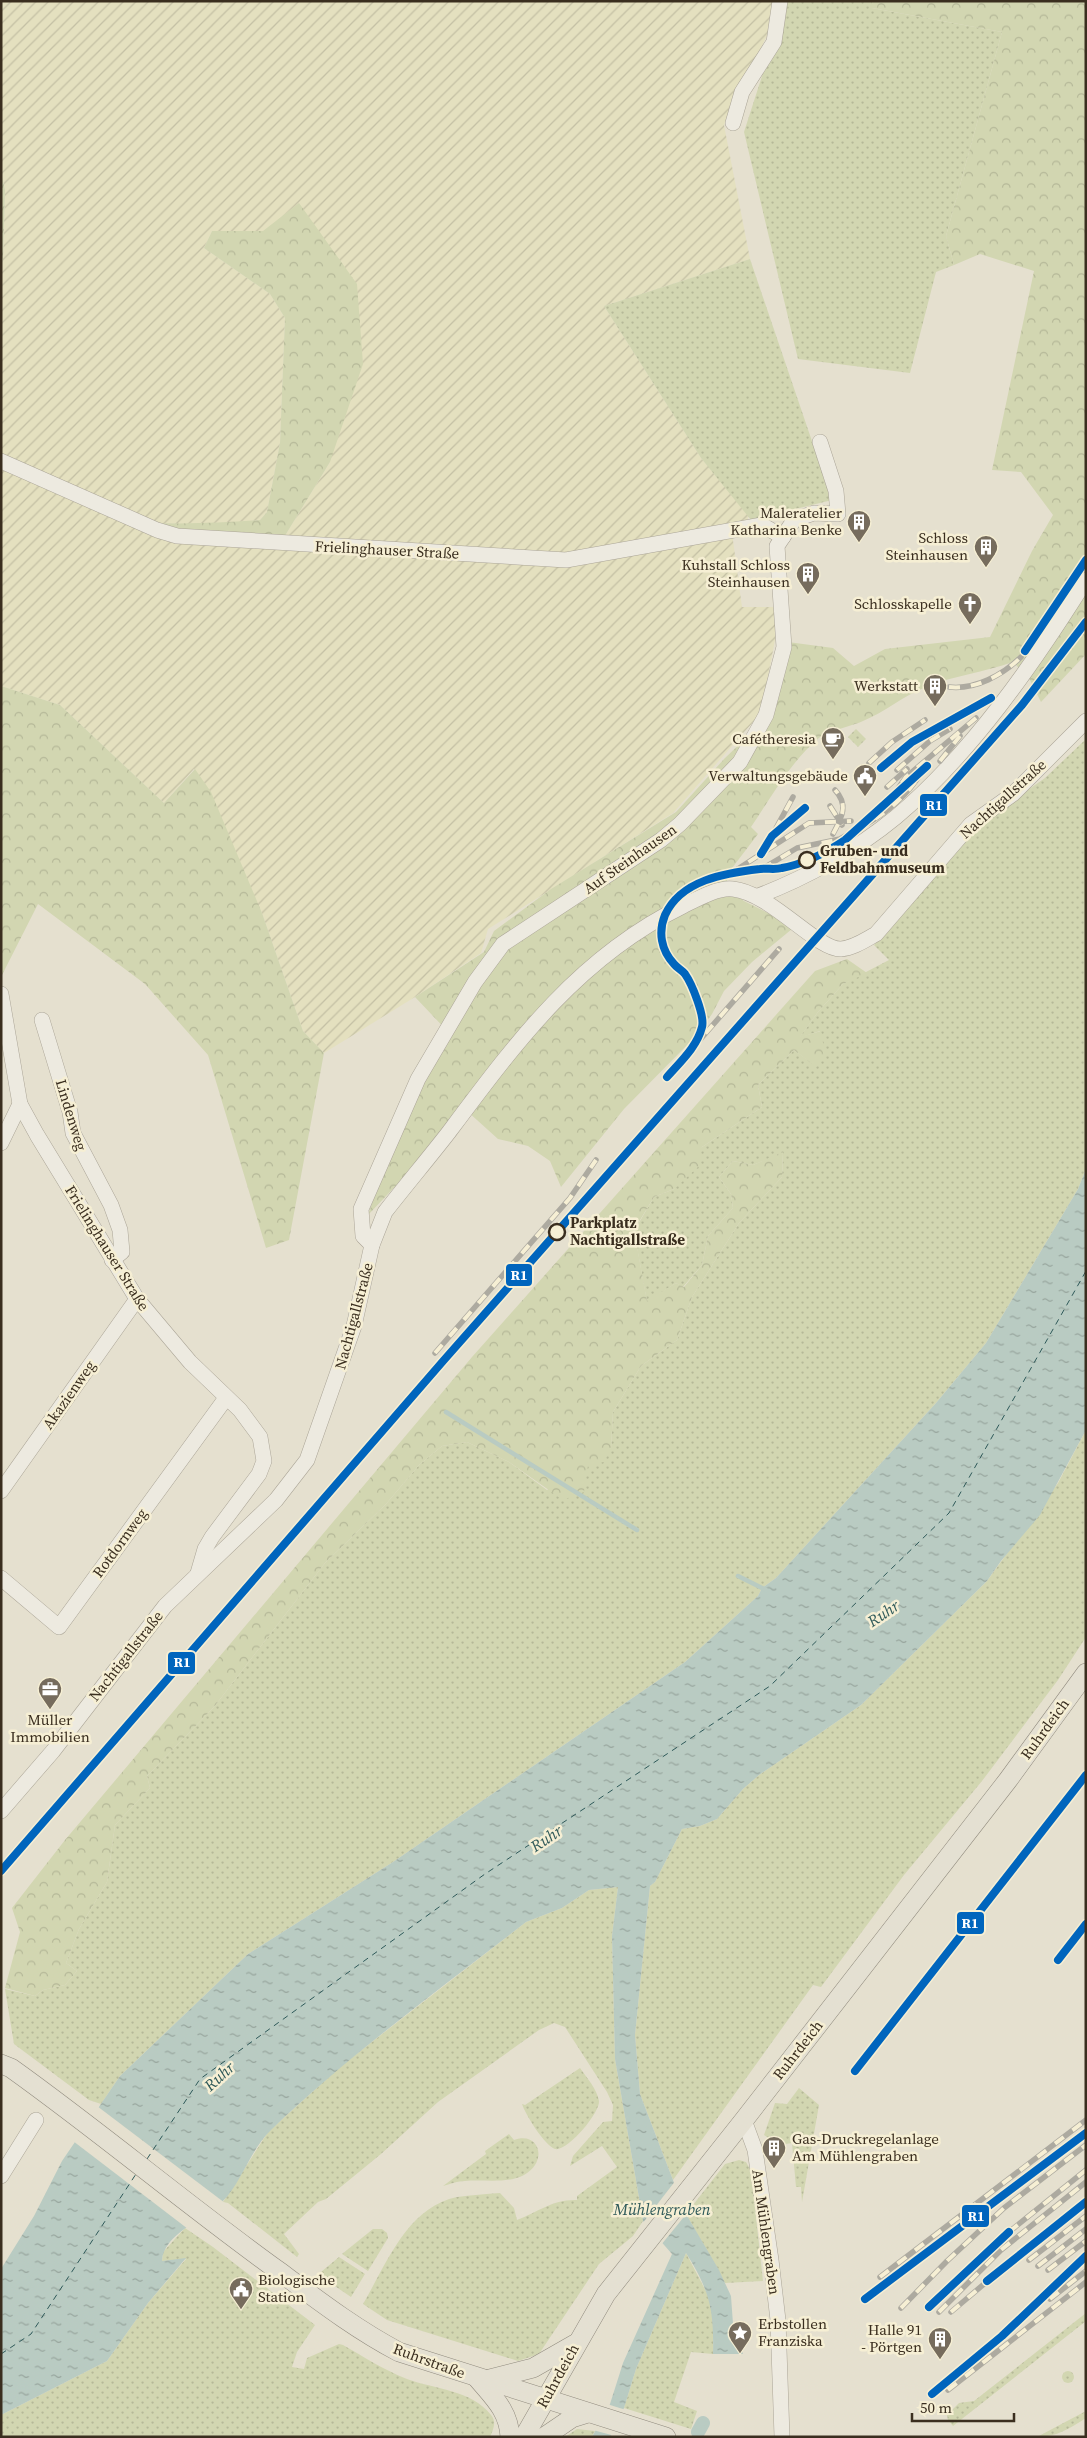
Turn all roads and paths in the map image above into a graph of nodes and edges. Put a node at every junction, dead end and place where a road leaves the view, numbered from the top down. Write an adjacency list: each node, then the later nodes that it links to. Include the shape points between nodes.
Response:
1 (780, 1): 2 (street, via 774,42 742,92)
2 (733, 123)
3 (820, 442): 5 (street, via 836,491 838,514 814,514 794,520)
4 (1, 462): 5 (street, Frielinghauser Straße, via 177,536 566,560 762,525)
5 (782, 536): 13 (street, Auf Steinhausen, via 777,546 784,647 766,715 753,741 740,762 680,824 661,840 504,944 475,982 418,1079 361,1209 363,1236)
6 (1086, 580): 8 (street, via 982,727 903,810 846,852)
7 (1086, 721): 8 (street, Nachtigallstraße, via 1013,794 970,824 876,934 860,944 834,948)
8 (758, 896): 13 (street, Nachtigallstraße, via 732,888 696,899 630,936 595,962 532,1024 497,1068 385,1212)
9 (1, 994): 11 (street, Frielinghauser Straße)
10 (42, 1020): 14 (street, Lindenweg, via 70,1112 73,1133 120,1230 122,1252)
11 (20, 1104): 12 (street); 14 (street, Frielinghauser Straße)
12 (1, 1143)
13 (372, 1245): 18 (street, Nachtigallstraße, via 354,1326 307,1460 276,1500)
14 (112, 1260): 15 (street, Frielinghauser Straße)
15 (137, 1299): 16 (street, Frielinghauser Straße, via 172,1342); 17 (street, Akazienweg)
16 (226, 1398): 18 (street, Frielinghauser Straße, via 252,1424 260,1437 264,1461 259,1474 212,1537); 19 (street, Rotdornweg, via 59,1627)
17 (1, 1491)
18 (198, 1573): 21 (street, Nachtigallstraße, via 165,1606 53,1751)
19 (1, 1578)
20 (1086, 1672): 24 (main road, Ruhrdeich, via 1008,1780)
21 (1, 1811)
22 (1, 2064): 27 (main road, Ruhrstraße, via 18,2073 254,2254 374,2339 399,2352)
23 (36, 2120): 25 (street)
24 (744, 2120): 26 (main road, Ruhrdeich, via 606,2294); 34 (street, Am Mühlengraben, via 755,2150 771,2260 778,2320)
25 (1, 2176)
26 (576, 2343): 27 (main road, via 533,2368); 28 (main road, Ruhrdeich)
27 (481, 2379): 28 (main road, Ruhrstraße); 30 (main road, via 506,2413)
28 (546, 2400): 29 (main road, Ruhrstraße); 31 (main road, Ruhrdeich)
29 (593, 2414): 32 (main road, via 572,2418); 33 (main road, Ruhrstraße)
30 (510, 2437)
31 (524, 2437)
32 (544, 2437)
33 (666, 2437)
34 (782, 2437)

